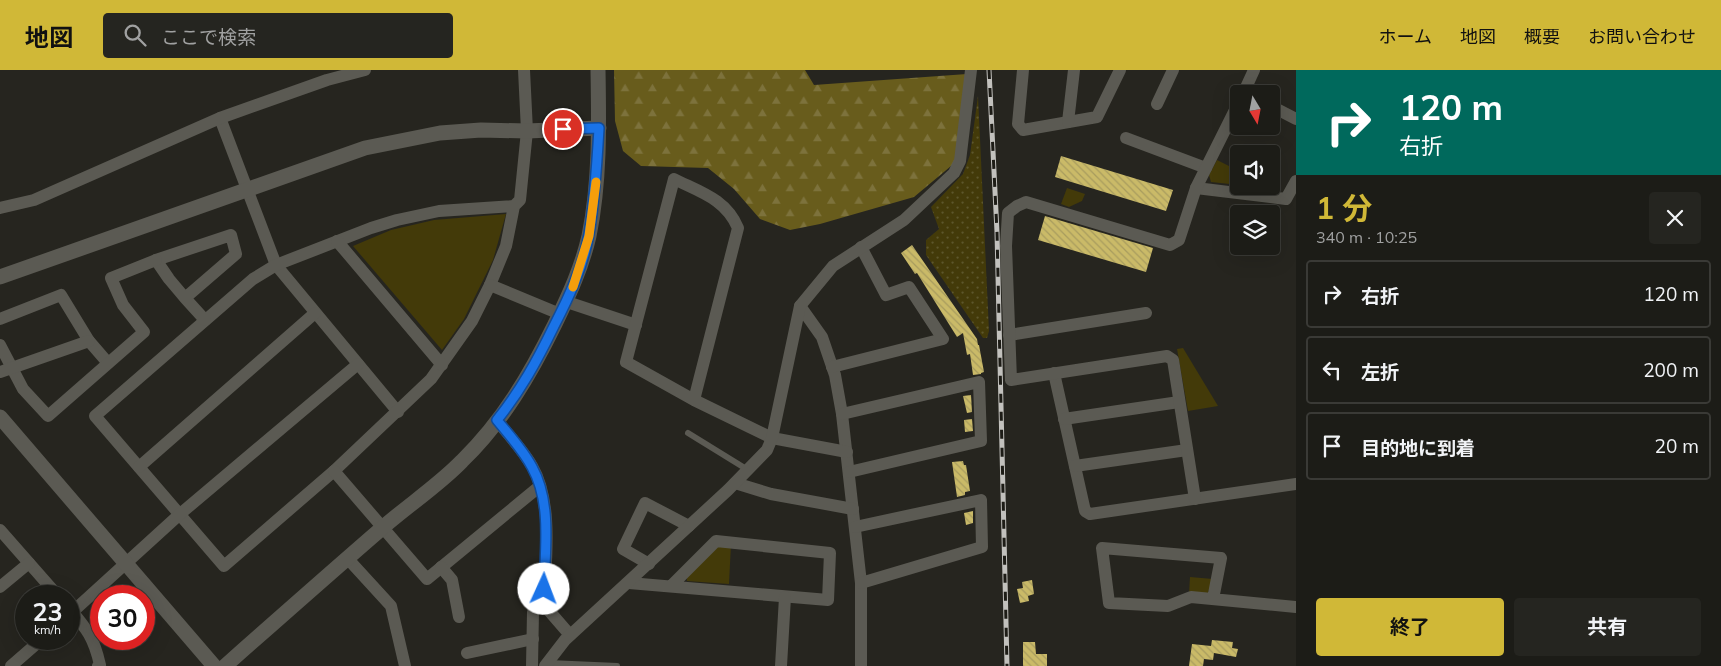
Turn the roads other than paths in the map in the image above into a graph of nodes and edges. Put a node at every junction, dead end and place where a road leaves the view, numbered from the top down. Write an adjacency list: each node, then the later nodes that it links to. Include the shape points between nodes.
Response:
1 (365, 70): 13 (street)
2 (524, 70): 18 (street)
3 (598, 70): 17 (street)
4 (971, 70): 27 (street, via 960,161 954,173 904,220)
5 (1023, 70): 15 (street, via 1018,124 1023,130)
6 (1074, 70): 15 (street)
7 (1120, 70): 15 (street, via 1097,118)
8 (1173, 70): 11 (street)
9 (1254, 70): 10 (street)
10 (1248, 85)
11 (1158, 97)
12 (1280, 111): 14 (street)
13 (220, 118): 23 (street); 25 (street, via 34,200)
14 (1296, 119)
15 (1068, 122)
16 (1230, 122): 20 (street)
17 (599, 128): 18 (street); 34 (street, via 589,236)
18 (527, 130): 23 (street, via 440,133 400,140 365,148); 24 (street, via 520,200)
19 (1130, 142): 20 (street)
20 (1206, 168): 22 (street)
21 (1296, 181): 22 (street, via 1286,199)
22 (1196, 188): 40 (street, via 1180,240 1170,245 1026,202 1008,212)
23 (246, 190): 29 (street); 30 (street)
24 (514, 206): 26 (street, via 438,211 396,220); 31 (street, via 506,246)
25 (0, 208)
26 (337, 241): 29 (street); 45 (street)
27 (861, 247): 33 (street, via 833,266); 46 (street, via 886,295 909,287 943,339)
28 (156, 260): 32 (street); 32 (street, via 231,235 236,254); 43 (street, via 111,278 123,306 144,332)
29 (276, 266): 35 (street); 38 (street, via 252,279)
30 (0, 277)
31 (490, 285): 34 (street); 45 (street, via 472,321)
32 (185, 298): 38 (street)
33 (800, 306): 46 (street, via 822,337); 57 (street)
34 (563, 308): 39 (street); 55 (street, via 537,361)
35 (315, 313): 44 (street); 61 (street)
36 (1146, 313): 40 (street)
37 (0, 319): 41 (street, via 61,295)
38 (205, 320): 61 (street, via 95,416)
39 (636, 326): 49 (street, via 626,362); 49 (street, via 674,180 716,199 734,218 738,228)
40 (1009, 335): 48 (street, via 1011,380)
41 (89, 341): 43 (street); 47 (street)
42 (0, 345): 47 (street)
43 (108, 363): 47 (street, via 48,416)
44 (358, 364): 51 (street); 70 (street)
45 (442, 365): 51 (street)
46 (832, 366): 52 (street)
47 (6, 370)
48 (1054, 373): 50 (street, via 1168,356 1172,360); 54 (street)
49 (694, 400): 57 (street)
50 (1179, 402): 54 (street); 58 (street)
51 (398, 412): 63 (street)
52 (842, 414): 59 (street); 64 (street, via 980,382 981,441)
53 (0, 417): 77 (street)
54 (1064, 419): 60 (street)
55 (497, 420): 67 (street, via 533,467); 73 (street, via 462,461)
56 (688, 433): 62 (lane)
57 (772, 438): 59 (street); 62 (street, via 767,450)
58 (1187, 450): 60 (street); 68 (street)
59 (847, 452): 64 (street)
60 (1075, 466): 68 (street, via 1085,511 1090,514)
61 (139, 467): 70 (street)
62 (748, 470): 65 (street)
63 (334, 471): 70 (street, via 224,566); 73 (street)
64 (849, 472): 69 (street)
65 (735, 483): 69 (street, via 771,494); 71 (street)
66 (1296, 484): 68 (street)
67 (540, 486): 79 (street); 92 (street, via 546,525 544,606)
68 (1195, 499)
69 (853, 509): 72 (street)
70 (180, 514): 77 (street)
71 (690, 526): 78 (street); 78 (street, via 646,503 623,549)
72 (855, 527): 81 (street); 81 (street, via 981,500 982,547)
73 (382, 528): 75 (street); 79 (street, via 427,579)
74 (0, 530): 76 (street)
75 (348, 559): 100 (street); 101 (street, via 391,606)
76 (29, 563): 82 (street); 84 (street)
77 (126, 563): 87 (street); 99 (street)
78 (649, 564): 80 (street)
79 (441, 567): 90 (street, via 452,580)
80 (629, 582): 83 (street); 92 (street)
81 (861, 583): 105 (street)
82 (48, 585)
83 (671, 586): 85 (street); 85 (street, via 716,541 830,553 828,600)
84 (0, 587)
85 (785, 597): 104 (street)
86 (1213, 599): 86 (street, via 1191,597 1168,606 1109,603 1102,548 1221,558); 88 (street)
87 (80, 603)
88 (1296, 608)
89 (533, 612): 93 (street)
90 (459, 617)
91 (80, 621): 98 (street, via 88,629 96,647)
92 (570, 635): 96 (street)
93 (533, 639): 95 (street); 102 (street)
94 (29, 650): 97 (street)
95 (467, 653)
96 (546, 664): 103 (lane)
97 (11, 666)
98 (98, 666)
99 (214, 666)
100 (225, 666)
101 (405, 666)
102 (532, 666)
103 (618, 666)
104 (780, 666)
105 (861, 666)

